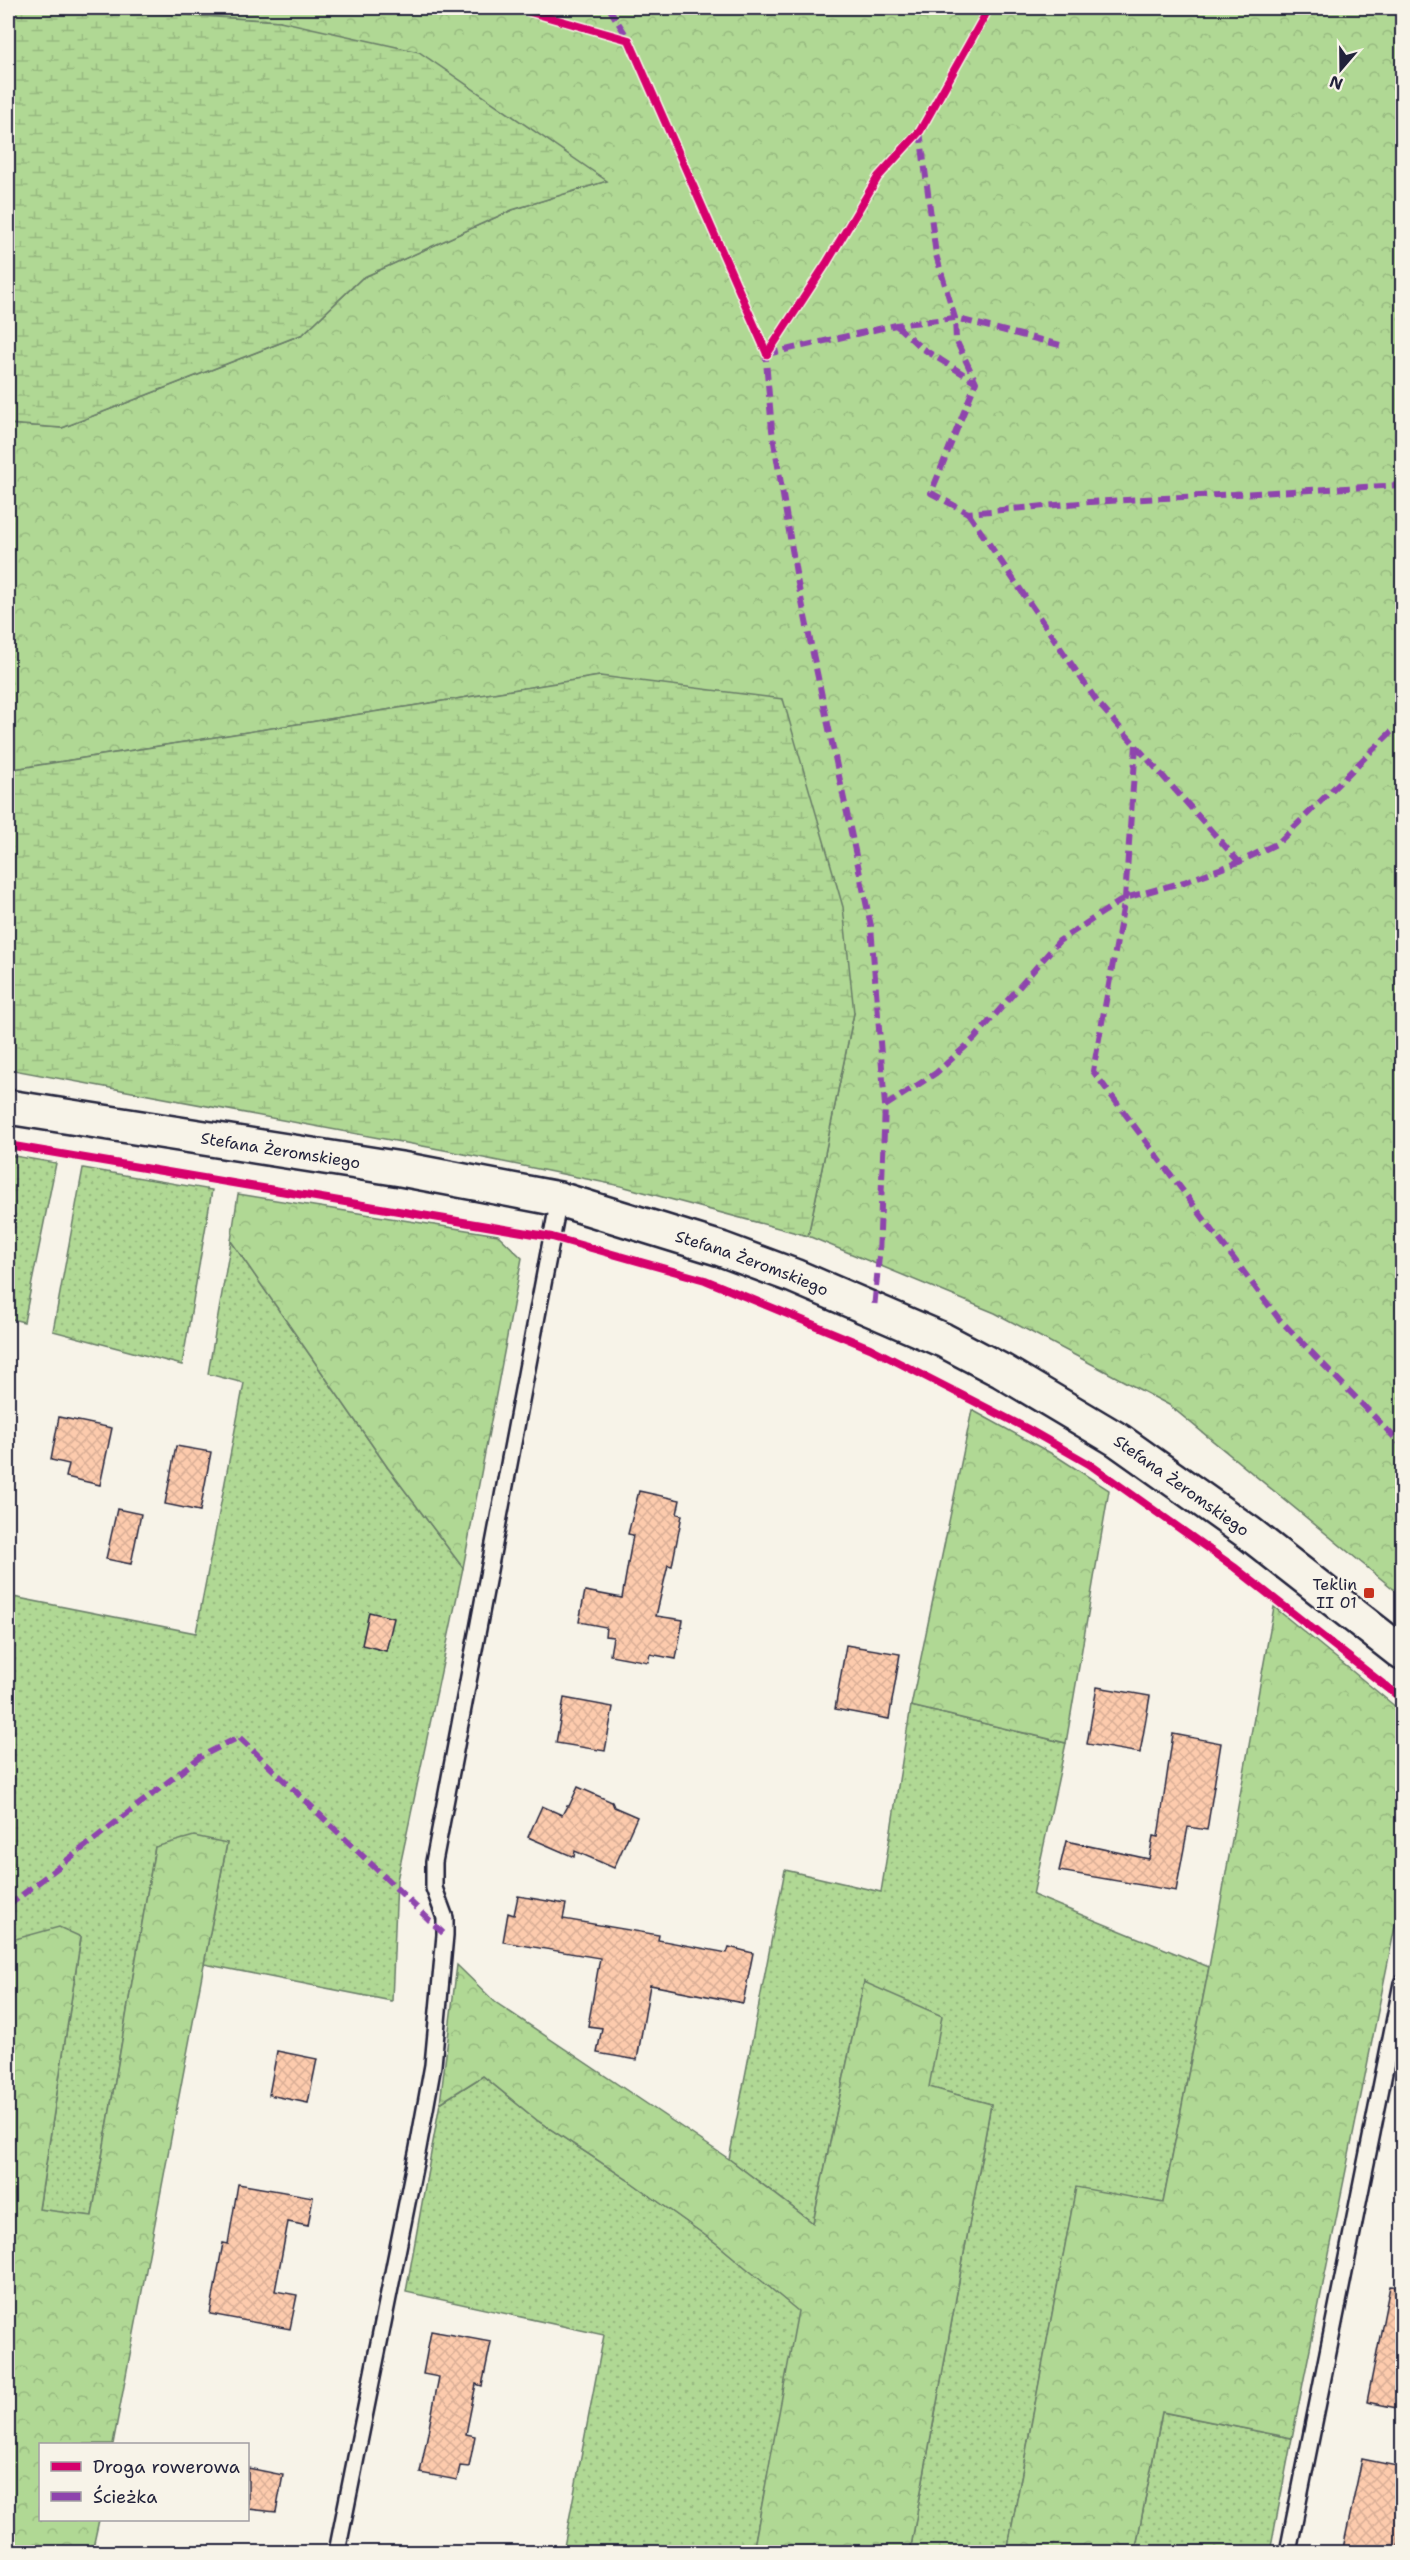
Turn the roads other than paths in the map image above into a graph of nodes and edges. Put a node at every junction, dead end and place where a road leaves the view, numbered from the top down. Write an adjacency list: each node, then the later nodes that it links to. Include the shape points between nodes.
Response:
1 (8, 1107): 2 (main road, Stefana Żeromskiego, via 390,1167)
2 (559, 1199): 3 (main road, Stefana Żeromskiego, via 794,1276 943,1340 1002,1371 1118,1440 1249,1533); 5 (lane, via 434,1863 434,1888 445,1918 445,1935 433,2065)
3 (1402, 1653)
4 (1402, 1983): 6 (lane)
5 (337, 2553)
6 (1288, 2553)

